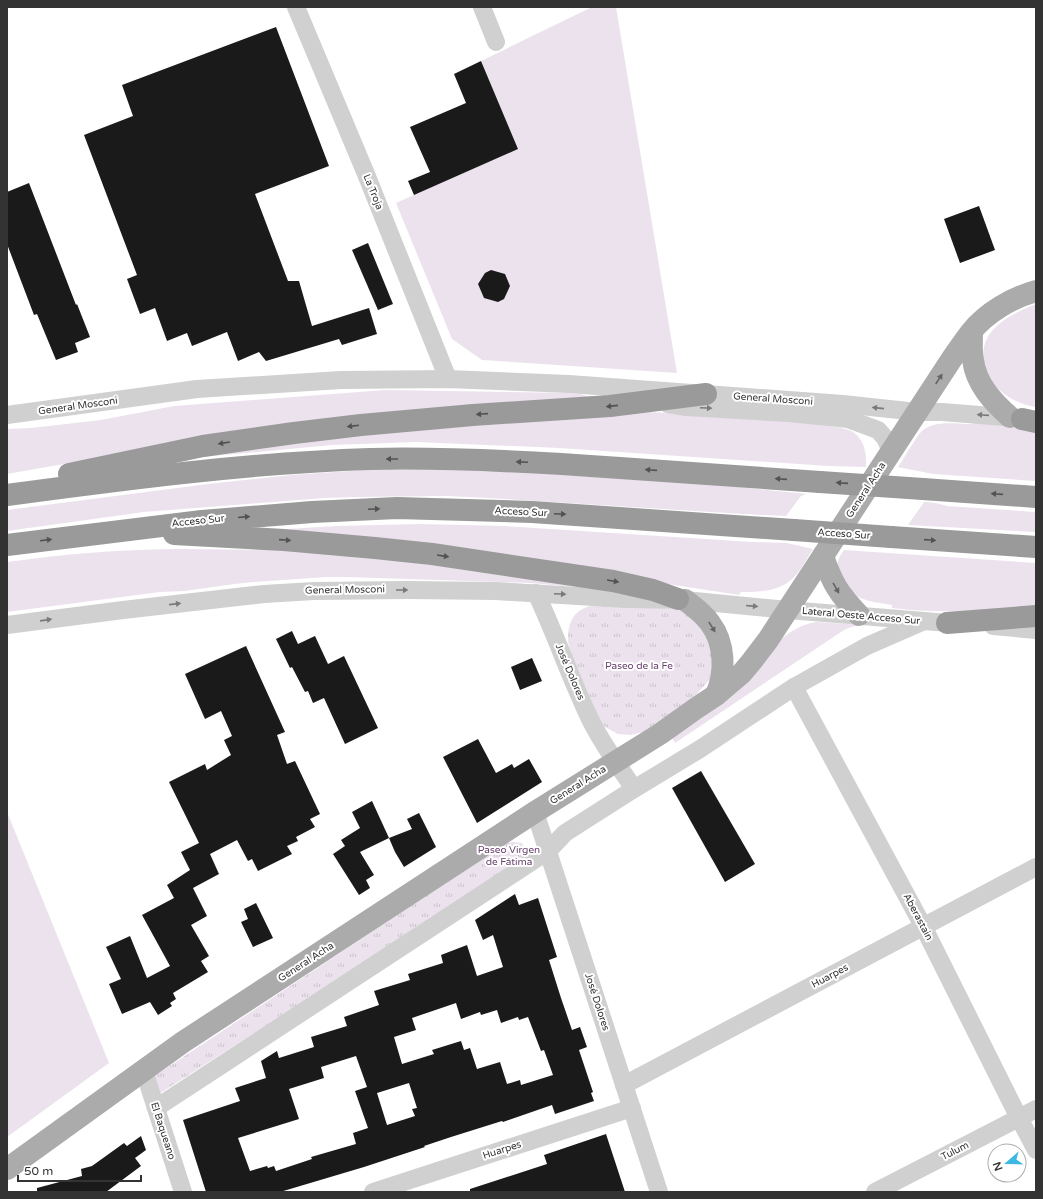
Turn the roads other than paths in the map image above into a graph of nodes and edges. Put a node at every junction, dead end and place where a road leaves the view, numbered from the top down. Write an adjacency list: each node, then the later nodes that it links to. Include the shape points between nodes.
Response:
1 (296, 7): 6 (street, La Troja)
2 (482, 7): 3 (street)
3 (496, 42)
4 (1036, 291): 5 (main road, General Acha, via 1021,296 990,314)
5 (972, 332): 11 (main road, General Acha, one-way to 5); 13 (main road, via 973,361 979,381 997,406)
6 (448, 379): 7 (street, General Mosconi); 12 (street, General Mosconi, via 341,380 197,389)
7 (628, 389): 8 (street, General Mosconi); 9 (street, General Mosconi)
8 (706, 394): 9 (highway); 10 (street, General Mosconi)
9 (655, 400): 14 (street, General Mosconi, one-way to 14, via 686,407 840,418); 16 (highway, one-way to 16, via 610,406 362,425 287,434 204,446)
10 (843, 404): 11 (street, General Mosconi, one-way to 10); 14 (street)
11 (917, 412): 13 (street, General Mosconi, one-way to 11); 15 (main road, General Acha)
12 (7, 415)
13 (1026, 419)
14 (878, 430): 15 (street)
15 (892, 451): 22 (main road, General Acha)
16 (7, 488)
17 (7, 495): 18 (highway, one-way to 17, bridge, via 551,463 376,459 195,472)
18 (1036, 497)
19 (93, 534): 20 (highway, Acceso Sur, one-way to 19); 21 (highway, Acceso Sur, one-way to 21, bridge, via 202,520 398,508 547,513); 24 (highway, one-way to 24, via 242,537 432,554 613,581)
20 (7, 545)
21 (1036, 547)
22 (823, 556): 25 (main road, General Acha); 26 (main road, one-way to 26, via 839,592)
23 (536, 593): 24 (street, General Mosconi, one-way to 24); 30 (street, General Mosconi, one-way to 23, via 231,597 295,592 425,590); 34 (street, José Dolores, via 590,720)
24 (681, 599): 25 (street, Lateral Oeste Acceso Sur, one-way to 25); 33 (main road, one-way to 33, via 716,631 723,654 720,685)
25 (788, 610): 26 (street, Lateral Oeste Acceso Sur); 33 (main road, General Acha, via 752,661)
26 (858, 615): 28 (street, Lateral Oeste Acceso Sur)
27 (1036, 616): 29 (highway)
28 (924, 621): 29 (street, Lateral Oeste Acceso Sur); 32 (street, via 867,646)
29 (947, 623): 31 (street, Lateral Oeste Acceso Sur)
30 (7, 625)
31 (1036, 630)
32 (794, 687): 35 (street); 39 (street, Aberastain)
33 (716, 695): 34 (main road, General Acha)
34 (616, 762): 35 (street, José Dolores); 36 (main road, General Acha)
35 (634, 789): 37 (street, via 565,833)
36 (535, 812): 37 (street, José Dolores); 40 (main road, General Acha, via 190,1038)
37 (548, 851): 41 (street, José Dolores); 42 (street)
38 (1036, 867): 39 (street, Huarpes)
39 (923, 926): 41 (street, Huarpes); 45 (street, Aberastain)
40 (144, 1071): 42 (street, El Baqueano); 47 (main road, General Acha)
41 (624, 1085): 43 (street, José Dolores)
42 (156, 1108): 48 (street, El Baqueano)
43 (632, 1108): 49 (street, Huarpes); 50 (street, José Dolores)
44 (1036, 1109): 45 (street, Tulum)
45 (1019, 1118): 46 (street, Aberastain); 51 (street, Tulum)
46 (1036, 1150)
47 (7, 1169)
48 (183, 1192)
49 (373, 1192)
50 (659, 1192)
51 (874, 1192)

